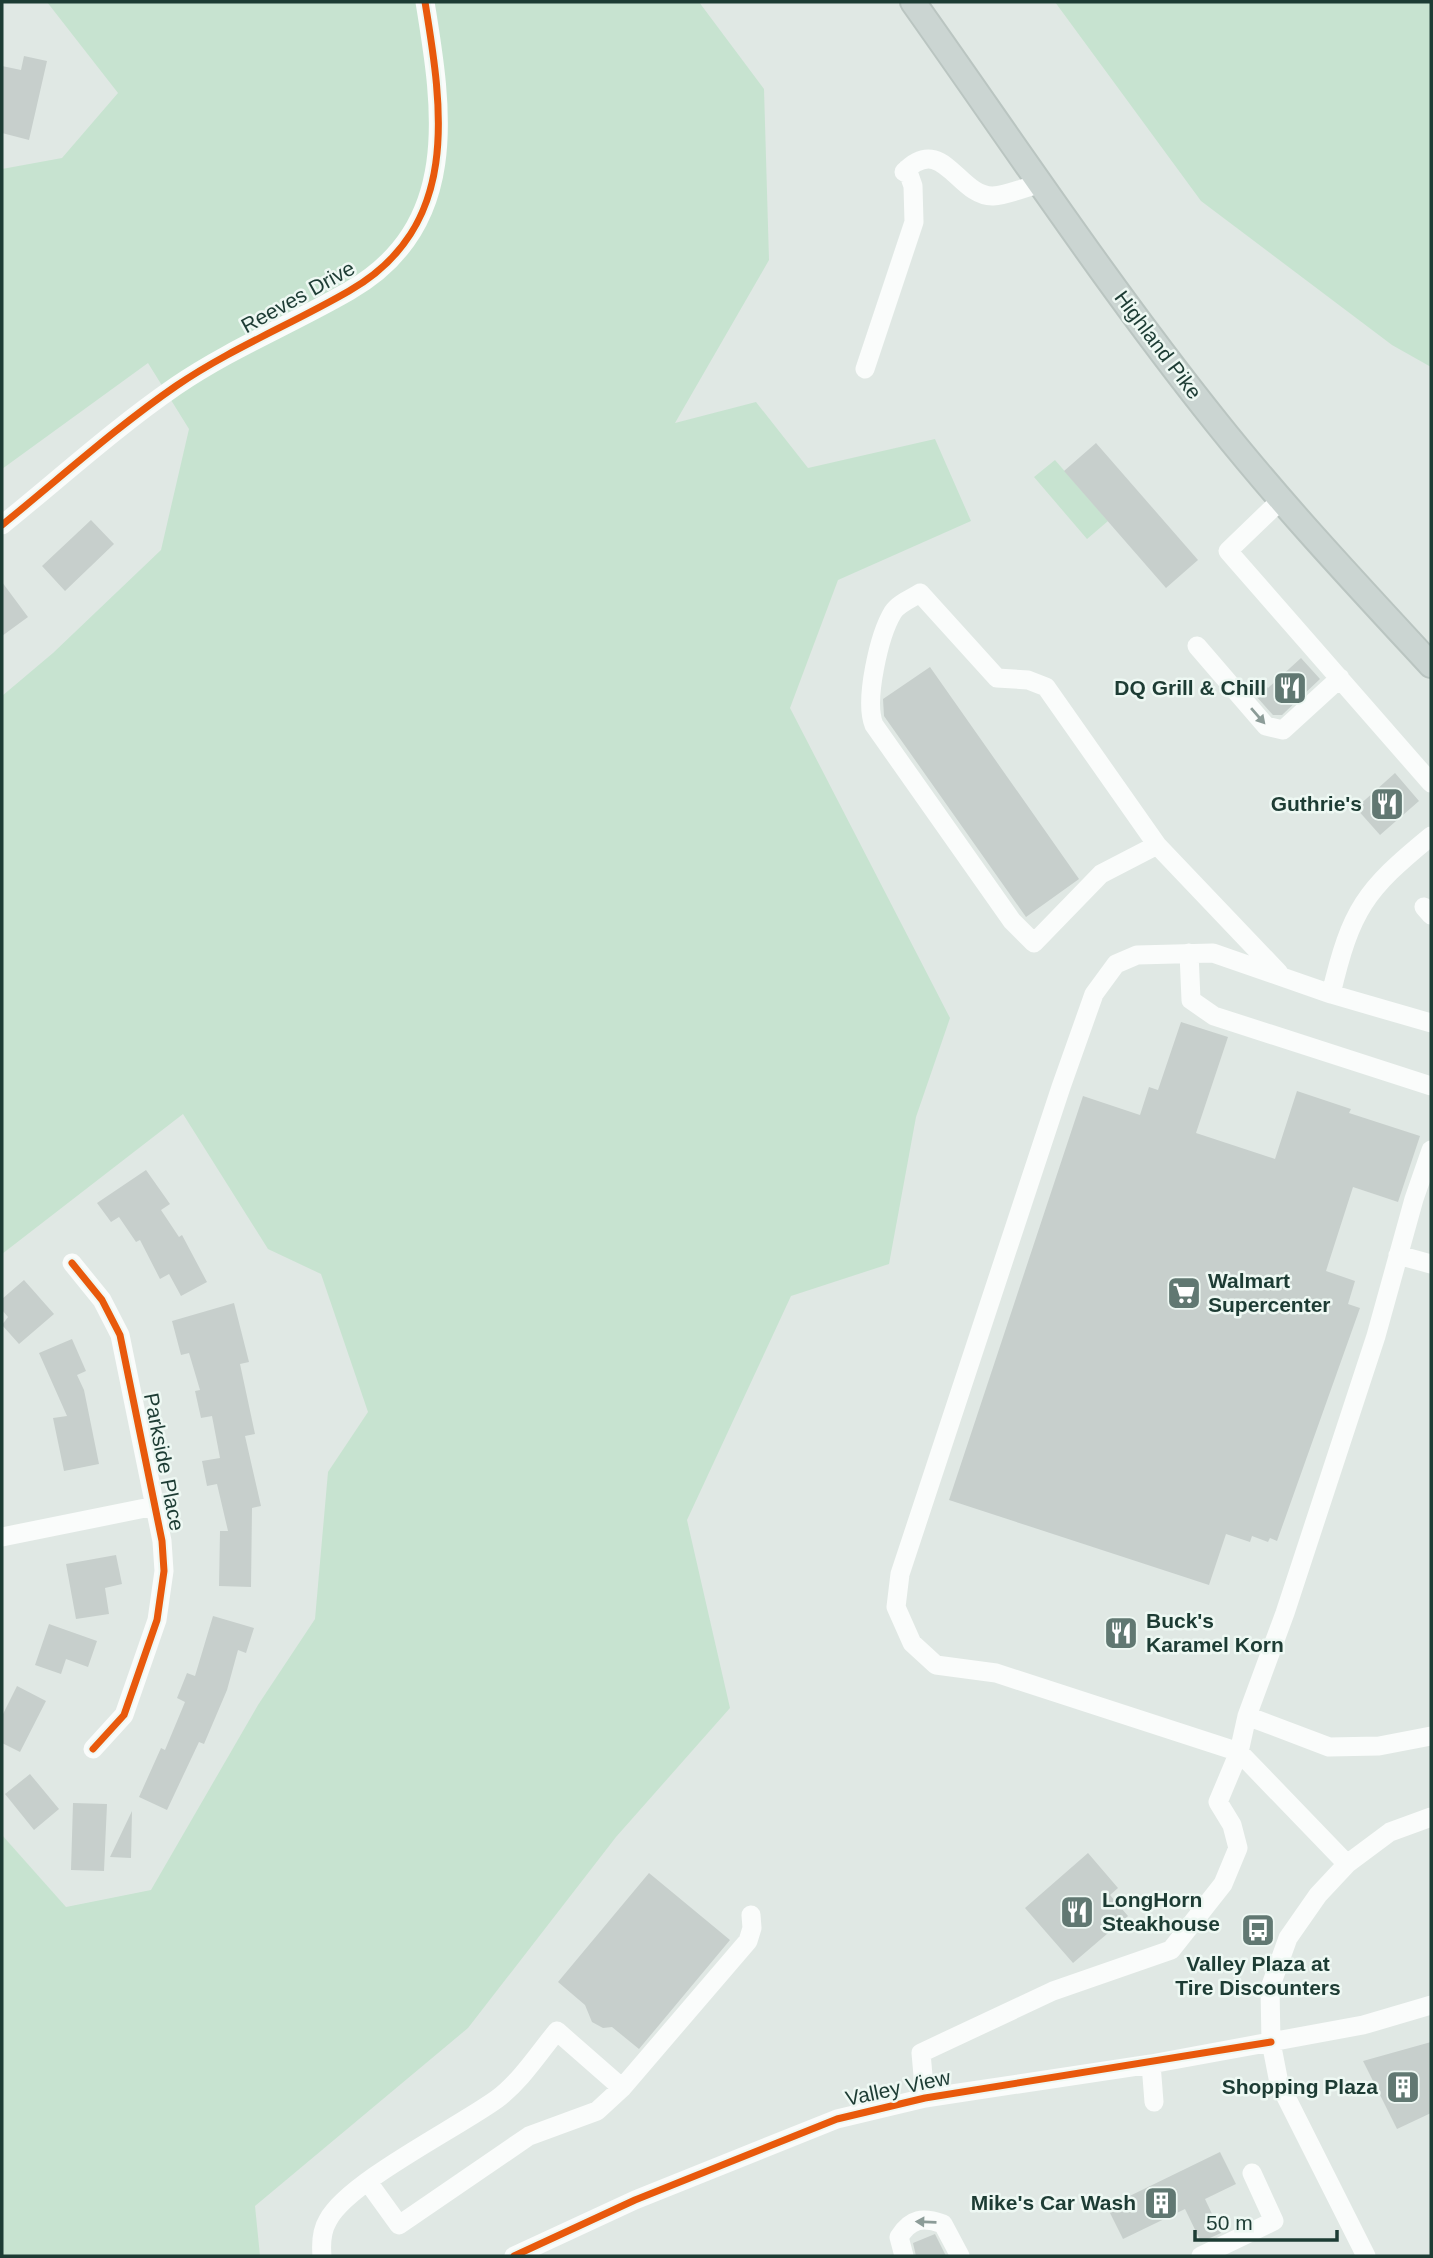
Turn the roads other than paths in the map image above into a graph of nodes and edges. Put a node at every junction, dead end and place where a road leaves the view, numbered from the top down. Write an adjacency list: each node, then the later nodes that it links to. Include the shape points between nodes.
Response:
1 (425, 2): 6 (street, Reeves Drive, via 436,67 439,141 430,197 412,234 389,262 349,291 176,386)
2 (913, 2): 3 (main road, Highland Pike)
3 (1041, 183): 4 (street, via 992,196 930,159 905,171 913,186 914,222); 5 (main road, Highland Pike, via 1144,328)
4 (865, 369)
5 (1282, 499): 8 (main road, Highland Pike); 9 (street, via 1228,551)
6 (2, 525)
7 (1197, 646): 9 (street, one-way to 9, via 1266,726 1283,730)
8 (1431, 665)
9 (1340, 678): 10 (street)
10 (1431, 783)
11 (1431, 835): 15 (street, via 1384,875 1364,900 1341,952)
12 (1157, 845): 12 (street, via 1046,687 1028,680 997,678 920,593 894,611 882,640 870,699 874,725 1012,921 1034,943 1101,874); 14 (street)
13 (1189, 953): 14 (street, via 1213,953); 17 (street, via 1191,1000 1214,1016); 27 (street, via 1137,955 1116,964 1094,994 900,1574 896,1607 912,1643 936,1665 996,1673)
14 (1282, 977): 15 (street)
15 (1331, 994): 16 (street)
16 (1431, 1023)
17 (1431, 1086)
18 (1431, 1150): 19 (street)
19 (1398, 1255): 21 (street); 24 (street, via 1376,1336)
20 (72, 1263): 22 (street, Parkside Place, via 102,1300 120,1335)
21 (1431, 1264)
22 (155, 1506): 23 (street); 26 (street, Parkside Place, via 163,1571 157,1620 124,1715)
23 (2, 1536)
24 (1247, 1716): 25 (street, via 1329,1747 1379,1746); 27 (street)
25 (1431, 1736)
26 (93, 1749)
27 (1239, 1752): 29 (street); 35 (street, via 1218,1802 1232,1825 1238,1848 1223,1884 1171,1950 1053,1991 921,2053)
28 (1431, 1817): 29 (street, via 1390,1832)
29 (1346, 1864): 32 (street, via 1287,1938 1270,1987)
30 (751, 1915): 34 (street, via 748,1941)
31 (1431, 2005): 32 (street, Valley View, via 1363,2025)
32 (1271, 2042): 33 (street, Valley View); 44 (street, via 1279,2083)
33 (1151, 2064): 35 (street, Valley View); 36 (street)
34 (622, 2088): 38 (street, via 597,2111 529,2136 399,2225); 38 (street, via 557,2031 498,2098)
35 (925, 2098): 40 (street, Valley View, via 837,2119 635,2200)
36 (1154, 2102)
37 (1252, 2173): 43 (street, via 1275,2221)
38 (368, 2182): 39 (street, via 347,2196 328,2220)
39 (322, 2256)
40 (514, 2256)
41 (904, 2256): 42 (street, one-way to 41, via 943,2224 917,2219 900,2237)
42 (960, 2256)
43 (1200, 2256)
44 (1366, 2256)

